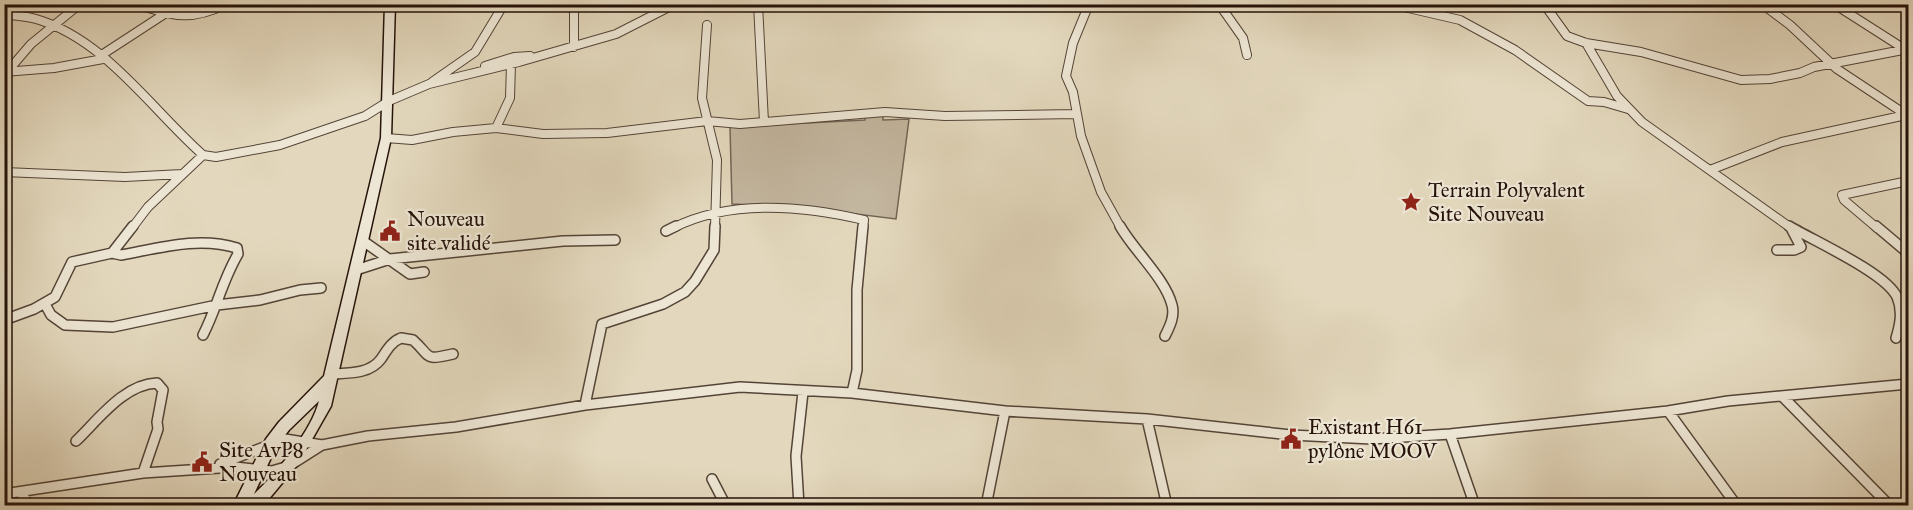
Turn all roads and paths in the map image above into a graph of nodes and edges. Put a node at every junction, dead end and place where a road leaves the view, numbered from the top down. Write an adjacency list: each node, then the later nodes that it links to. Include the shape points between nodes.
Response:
1 (80, 4): 19 (street)
2 (136, 4): 17 (street)
3 (227, 4): 17 (street, via 195,18)
4 (322, 4): 5 (street, via 344,8)
5 (388, 4): 32 (main road)
6 (504, 4): 31 (street, via 475,52)
7 (675, 4): 15 (street)
8 (758, 4): 37 (street)
9 (1089, 4): 34 (street, via 1073,43 1066,76)
10 (1219, 4): 24 (street, via 1243,38)
11 (1391, 4): 33 (street, via 1460,20 1523,55 1588,101)
12 (1544, 4): 21 (street, via 1567,36)
13 (1762, 4): 27 (street)
14 (1834, 4): 23 (street)
15 (666, 7): 22 (street, via 616,34)
16 (574, 9): 22 (street)
17 (166, 13): 25 (street)
18 (4, 14): 19 (street)
19 (52, 25): 25 (street, via 65,29); 29 (street)
20 (707, 25): 36 (street, via 702,98)
21 (1586, 43): 27 (street, via 1641,52 1741,80 1800,73); 33 (street, via 1608,83)
22 (574, 47): 26 (street)
23 (1907, 50): 27 (street)
24 (1246, 55)
25 (102, 57): 29 (street, via 54,68); 40 (street)
26 (535, 57): 28 (street); 30 (street, via 514,57)
27 (1830, 63): 35 (street)
28 (511, 64): 30 (street); 38 (street, via 512,93)
29 (6, 72)
30 (471, 73): 31 (street)
31 (429, 84): 32 (street)
32 (389, 101): 39 (main road); 40 (street, via 365,116 280,145 216,157)
33 (1629, 110): 41 (street)
34 (1076, 114): 37 (street, via 945,116 885,112); 61 (street, via 1101,192 1128,240 1164,286 1173,306 1172,323)
35 (1907, 115): 41 (street, via 1791,137)
36 (707, 121): 37 (street); 38 (street, via 607,133 543,134); 45 (street, via 717,160)
37 (764, 122)
38 (496, 128): 39 (street, via 412,140)
39 (386, 138): 49 (main road)
40 (203, 155): 43 (street)
41 (1710, 170): 46 (street)
42 (4, 172): 43 (street, via 125,177)
43 (182, 174): 51 (street, via 148,207)
44 (1908, 181): 52 (street, via 1842,195)
45 (716, 212): 47 (street); 67 (street, via 746,208 789,210 864,220); 69 (street, via 714,250 685,292 663,304 602,324)
46 (1790, 227): 50 (street, via 1801,247); 62 (street, via 1892,289 1901,320)
47 (666, 231)
48 (615, 240): 53 (street, via 551,242)
49 (363, 241): 53 (street); 54 (main road)
50 (1776, 250)
51 (112, 253): 57 (street, via 72,262 63,275 58,294); 58 (street, via 121,255 185,244 237,248)
52 (1908, 253)
53 (390, 259): 54 (street); 55 (street, via 410,274)
54 (356, 270): 64 (main road)
55 (424, 272)
56 (321, 288): 58 (street)
57 (45, 304): 58 (street, via 51,316 65,326 113,327); 59 (street)
58 (217, 305): 60 (street)
59 (4, 320)
60 (203, 335)
61 (1165, 336)
62 (1896, 338)
63 (453, 354): 64 (street, via 427,358 408,338 397,339 371,368)
64 (332, 374): 75 (main road, via 324,406); 76 (main road)
65 (1908, 384): 68 (street)
66 (803, 392): 67 (street); 69 (street, via 740,387); 89 (street, via 796,456)
67 (852, 393): 70 (street)
68 (1783, 397): 71 (street); 94 (street)
69 (585, 405): 77 (street)
70 (1005, 411): 72 (street); 90 (street)
71 (1668, 411): 73 (street); 93 (street)
72 (1148, 419): 73 (street, via 1292,435 1372,439); 91 (street)
73 (1450, 434): 92 (street)
74 (76, 441): 81 (street, via 127,394 148,382 157,383 163,390 158,429)
75 (305, 442): 76 (street, via 285,439); 77 (street); 78 (main road)
76 (270, 444): 79 (street); 80 (main road)
77 (322, 445): 78 (street)
78 (289, 466): 80 (street, via 272,471); 87 (main road)
79 (208, 468): 80 (street); 81 (street)
80 (260, 469): 86 (main road)
81 (143, 473): 83 (street)
82 (712, 479): 88 (street)
83 (21, 492): 84 (street); 85 (street)
84 (4, 494)
85 (29, 506)
86 (240, 506)
87 (252, 506)
88 (726, 506)
89 (799, 506)
90 (986, 506)
91 (1167, 506)
92 (1475, 506)
93 (1737, 506)
94 (1890, 506)

